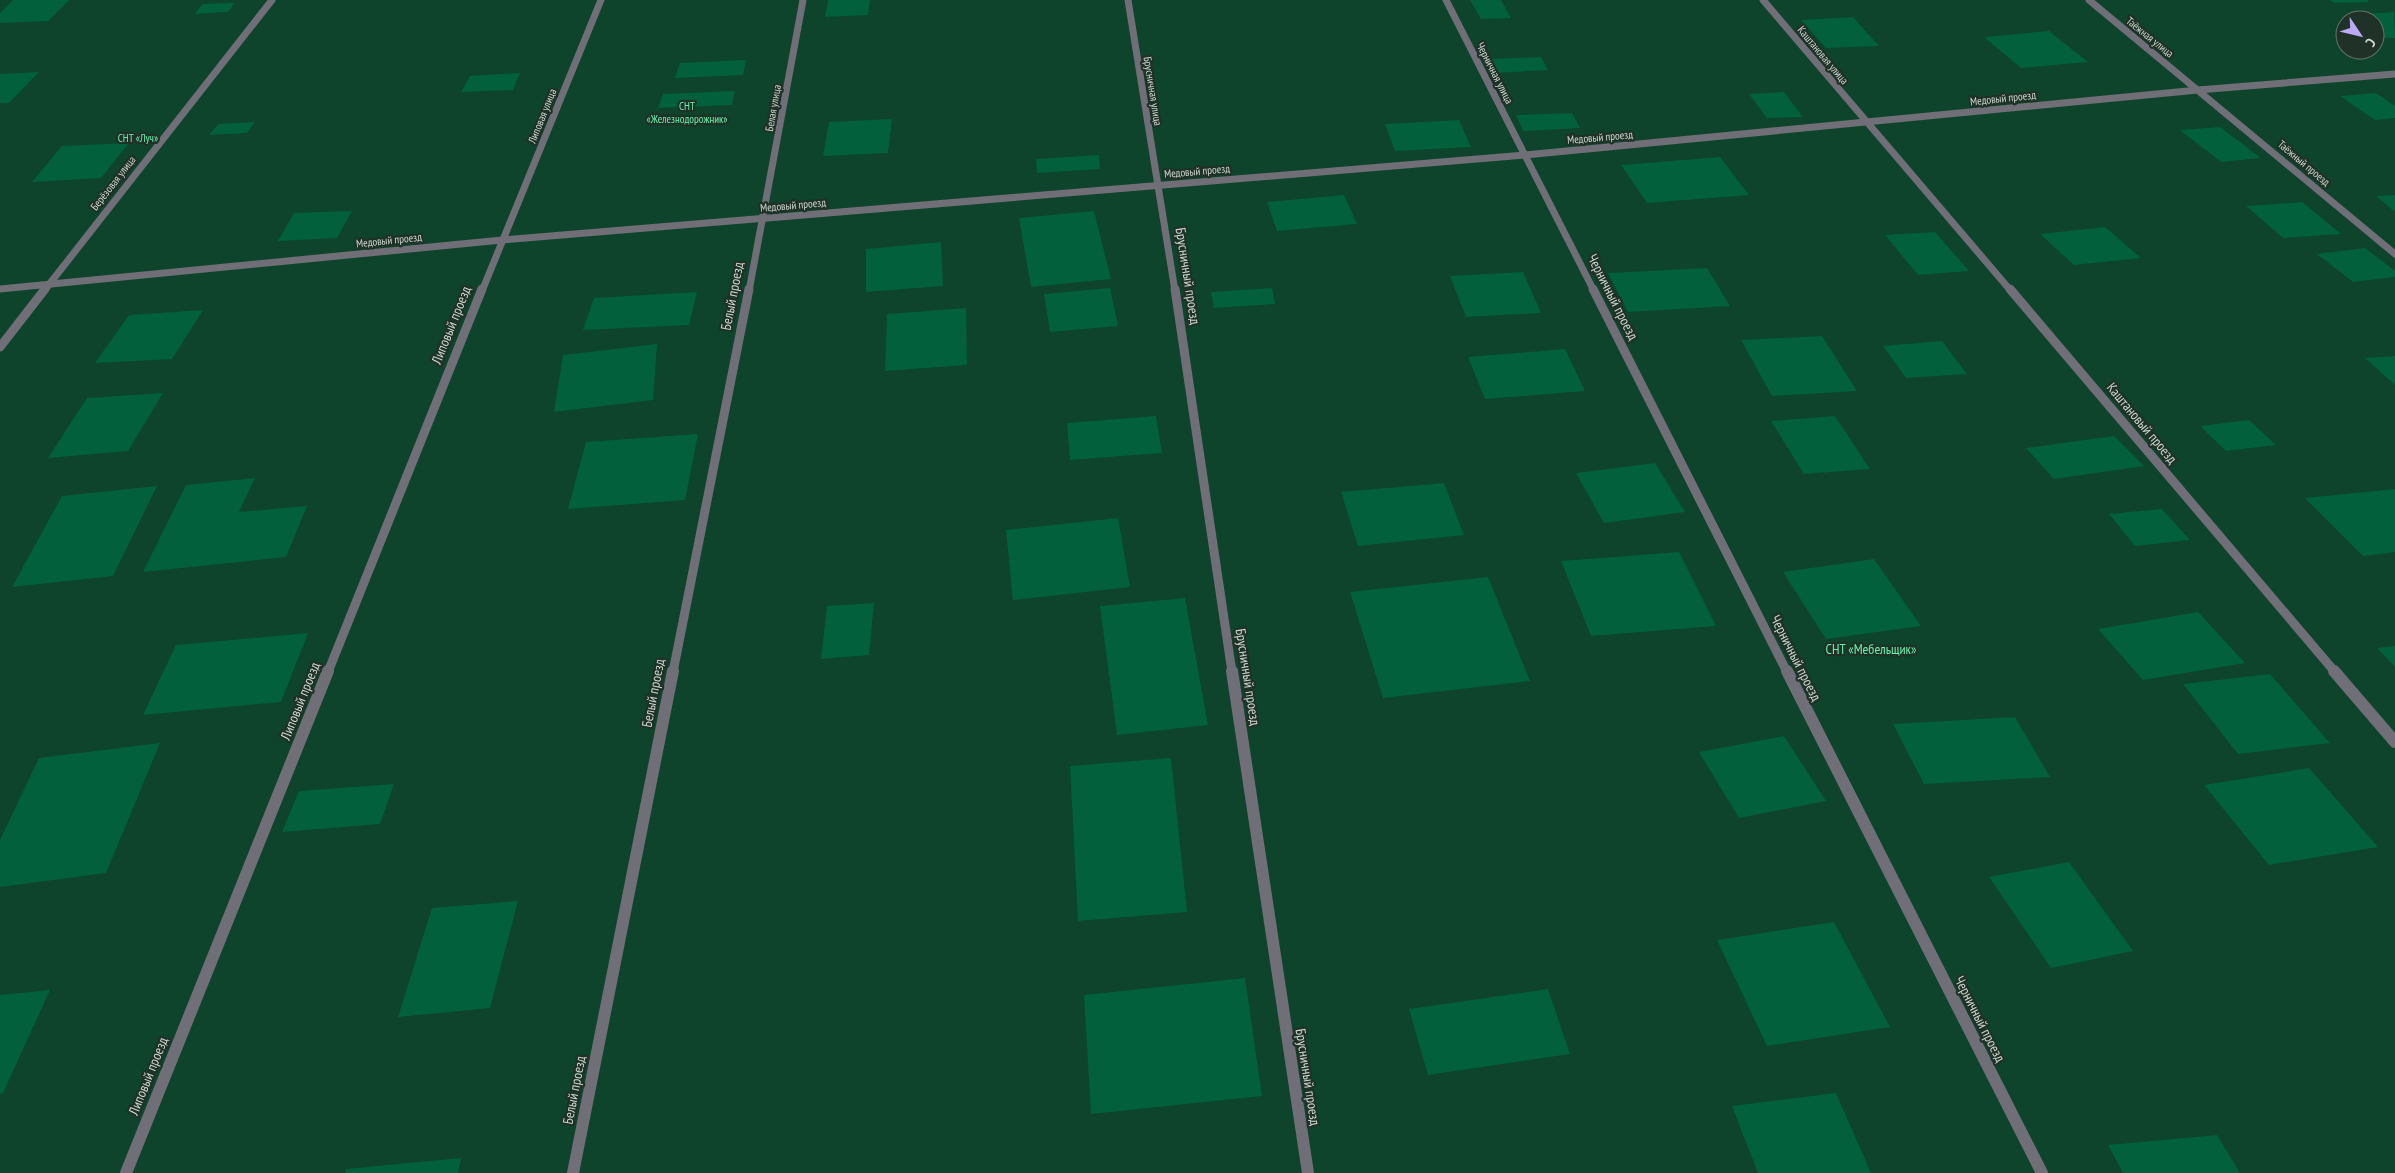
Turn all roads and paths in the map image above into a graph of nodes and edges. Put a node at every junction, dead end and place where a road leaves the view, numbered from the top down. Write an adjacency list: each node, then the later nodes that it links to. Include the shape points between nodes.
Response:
1 (272, 0): 16 (street, Берёзовая улица)
2 (601, 0): 14 (street, Липовая улица)
3 (803, 0): 13 (street, Белая улица)
4 (1128, 0): 12 (street, Брусничная улица)
5 (1446, 0): 11 (street, Черничная улица)
6 (1763, 0): 10 (street, Каштановая улица)
7 (2089, 0): 9 (street, Таёжная улица)
8 (2395, 74): 9 (street, Медовый проезд)
9 (2198, 90): 10 (street, Медовый проезд); 15 (street, Таёжный проезд)
10 (1867, 123): 11 (street, Медовый проезд); 19 (street, Каштановый проезд)
11 (1525, 155): 12 (street, Медовый проезд); 23 (street, Черничный проезд)
12 (1159, 185): 13 (street, Медовый проезд); 22 (street, Брусничный проезд)
13 (763, 219): 14 (street, Медовый проезд); 21 (street, Белый проезд)
14 (502, 240): 16 (street, Медовый проезд); 20 (street, Липовый проезд)
15 (2395, 254)
16 (46, 286): 17 (street, Медовый проезд); 18 (street, Берёзовая улица)
17 (0, 289)
18 (0, 347)
19 (2395, 742)
20 (126, 1173)
21 (573, 1173)
22 (1308, 1173)
23 (2042, 1173)

